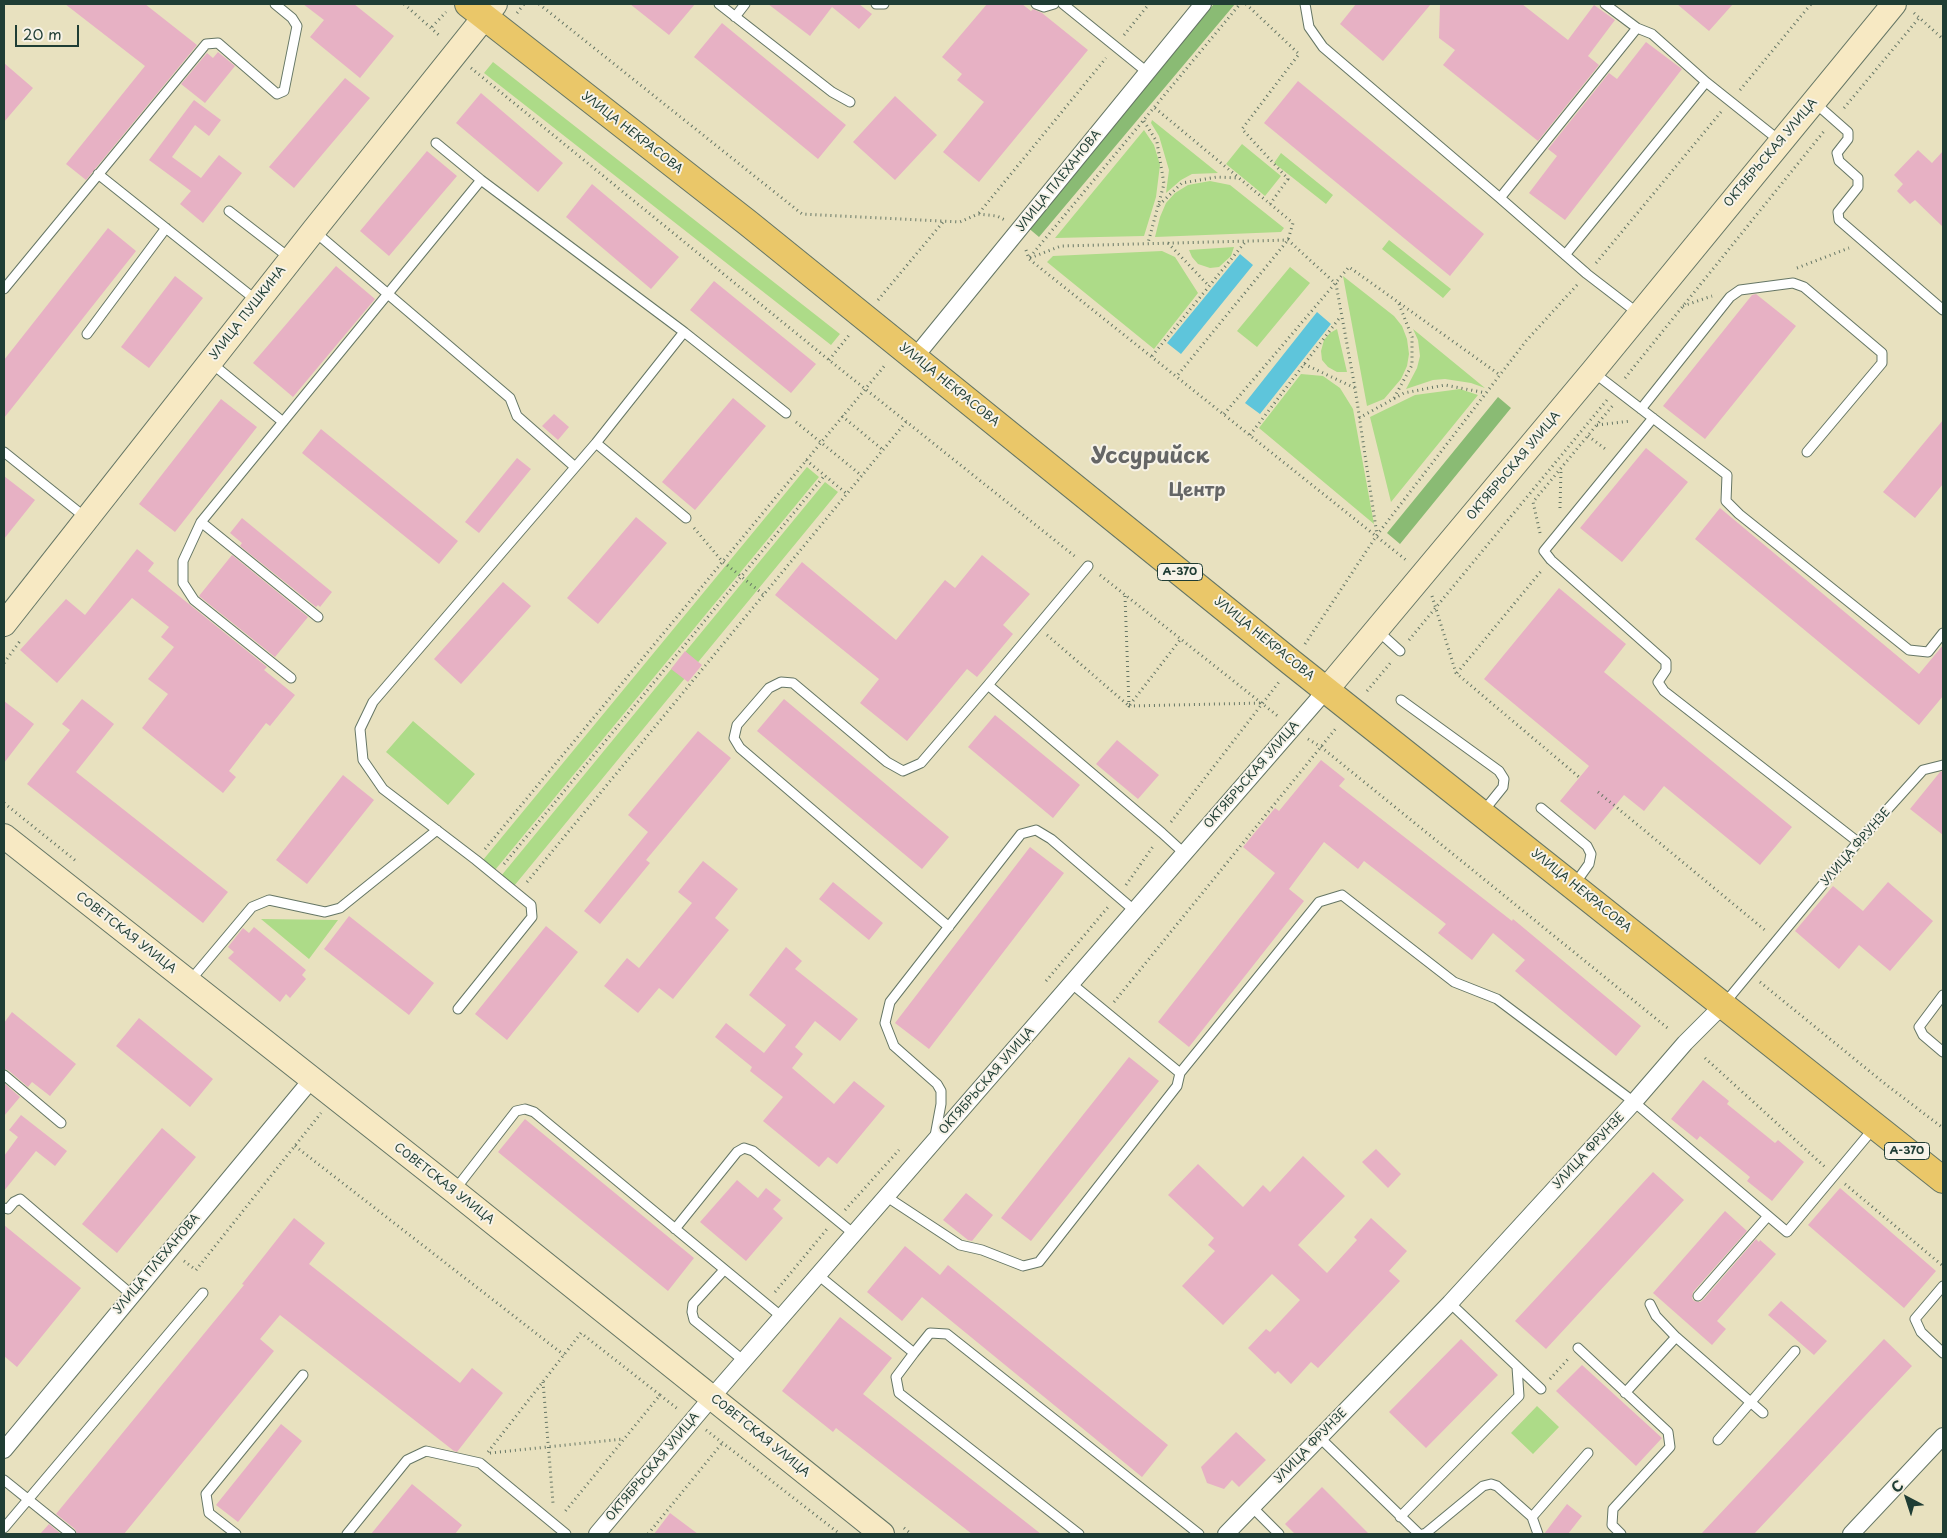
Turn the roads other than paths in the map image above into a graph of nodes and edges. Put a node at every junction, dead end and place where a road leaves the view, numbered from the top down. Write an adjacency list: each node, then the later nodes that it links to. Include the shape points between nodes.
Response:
1 (275, 4): 22 (lane, via 297,26 284,91 277,94 218,43 206,44)
2 (719, 4): 14 (lane)
3 (745, 4): 14 (lane)
4 (876, 4): 5 (lane)
5 (884, 4)
6 (1036, 4): 7 (lane, via 1044,7)
7 (1054, 4)
8 (1063, 4): 16 (lane)
9 (1203, 4): 16 (street, УЛИЦА ПЛЕХАНОВА)
10 (1305, 4): 24 (lane, via 1309,27 1323,47)
11 (1605, 4): 15 (lane)
12 (1901, 6): 19 (main road, ОКТЯБРЬСКАЯ УЛИЦА)
13 (474, 9): 27 (main road, УЛИЦА ПУШКИНА, via 464,61); 37 (main road, УЛИЦА НЕКРАСОВА / А-370)
14 (734, 17): 18 (lane, via 832,92)
15 (1637, 28): 17 (lane, via 1652,34); 24 (lane)
16 (1147, 72): 37 (street, УЛИЦА ПЛЕХАНОВА)
17 (1706, 82): 20 (lane); 28 (lane)
18 (850, 102)
19 (1813, 102): 20 (main road, ОКТЯБРЬСКАЯ УЛИЦА); 33 (lane, via 1848,132 1848,139 1837,153 1839,161 1858,178 1858,187 1838,212 1840,220)
20 (1780, 142): 34 (main road, ОКТЯБРЬСКАЯ УЛИЦА)
21 (436, 143): 23 (lane)
22 (98, 174): 26 (lane); 30 (lane)
23 (480, 180): 31 (lane); 35 (lane)
24 (1500, 198): 28 (lane)
25 (229, 211): 29 (lane)
26 (166, 228): 32 (lane); 36 (lane)
27 (314, 230): 29 (main road, УЛИЦА ПУШКИНА); 31 (lane)
28 (1565, 255): 34 (lane)
29 (291, 259): 32 (main road, УЛИЦА ПУШКИНА)
30 (4, 290)
31 (388, 295): 43 (lane); 47 (lane, via 510,398 517,416)
32 (258, 302): 38 (main road, УЛИЦА ПУШКИНА)
33 (1943, 310)
34 (1639, 314): 39 (main road, ОКТЯБРЬСКАЯ УЛИЦА)
35 (684, 332): 41 (lane); 44 (lane)
36 (86, 334)
37 (915, 357): 59 (main road, УЛИЦА НЕКРАСОВА / А-370)
38 (210, 362): 43 (lane); 48 (main road, УЛИЦА ПУШКИНА)
39 (1593, 371): 40 (lane); 54 (main road, ОКТЯБРЬСКАЯ УЛИЦА)
40 (1641, 409): 42 (lane); 46 (lane, via 1730,296 1740,290 1793,283 1804,287 1882,352 1882,363)
41 (786, 414)
42 (1653, 418): 55 (lane, via 1727,475 1726,501 1739,514 1909,650 1928,652); 66 (lane, via 1544,551 1666,662 1666,670 1658,682 1664,692)
43 (283, 422): 50 (lane)
44 (596, 443): 47 (lane); 49 (lane)
45 (4, 452): 48 (lane)
46 (1807, 452)
47 (574, 467): 64 (lane, via 373,702 360,729 362,760 383,789)
48 (86, 518): 53 (main road, УЛИЦА ПУШКИНА)
49 (686, 518)
50 (201, 522): 52 (lane); 57 (lane, via 183,561 183,584 194,600)
51 (1088, 566): 58 (lane)
52 (318, 617)
53 (4, 624)
54 (1377, 630): 56 (lane); 59 (main road, ОКТЯБРЬСКАЯ УЛИЦА)
55 (1943, 634)
56 (1400, 651)
57 (291, 678)
58 (988, 685): 67 (lane); 70 (lane, via 921,763 903,771 887,762 793,684 781,682 769,688 737,725 734,738 740,748)
59 (1327, 689): 63 (main road, УЛИЦА НЕКРАСОВА / А-370); 67 (street, ОКТЯБРЬСКАЯ УЛИЦА)
60 (1401, 700): 63 (lane, via 1499,772 1504,779 1503,787)
61 (1943, 764): 66 (lane, УЛИЦА ФРУНЗЕ, via 1924,770)
62 (1541, 808): 68 (lane, via 1587,846 1591,854 1589,864)
63 (1482, 813): 68 (main road, УЛИЦА НЕКРАСОВА / А-370)
64 (437, 830): 71 (lane, via 340,908 325,912 269,900 252,907); 75 (lane, via 531,905 532,917)
65 (4, 836): 71 (main road, СОВЕТСКАЯ УЛИЦА)
66 (1858, 842): 74 (lane, УЛИЦА ФРУНЗЕ)
67 (1185, 854): 69 (street, ОКТЯБРЬСКАЯ УЛИЦА)
68 (1574, 885): 74 (main road, УЛИЦА НЕКРАСОВА / А-370)
69 (1135, 911): 70 (lane, via 1051,839 1036,830 1021,834); 72 (street, ОКТЯБРЬСКАЯ УЛИЦА)
70 (949, 927): 83 (lane, via 890,1002 885,1023 894,1046 941,1091)
71 (189, 982): 79 (main road, СОВЕТСКАЯ УЛИЦА)
72 (1072, 984): 77 (lane); 83 (street, ОКТЯБРЬСКАЯ УЛИЦА)
73 (1943, 995): 76 (lane, via 1919,1027 1923,1035)
74 (1722, 1006): 80 (street, УЛИЦА ФРУНЗЕ); 82 (main road, УЛИЦА НЕКРАСОВА / А-370)
75 (458, 1009)
76 (1943, 1052)
77 (1180, 1073): 80 (lane, via 1319,902 1342,896 1454,982 1497,999); 86 (lane, via 1177,1086 1039,1262 1023,1266 982,1250 960,1246)
78 (4, 1075): 81 (lane)
79 (312, 1080): 85 (main road, СОВЕТСКАЯ УЛИЦА); 95 (street, УЛИЦА ПЛЕХАНОВА)
80 (1634, 1102): 88 (lane); 97 (street, УЛИЦА ФРУНЗЕ)
81 (61, 1122)
82 (1876, 1126): 84 (main road, УЛИЦА НЕКРАСОВА / А-370); 88 (lane, via 1787,1232)
83 (933, 1144): 86 (street, ОКТЯБРЬСКАЯ УЛИЦА)
84 (1941, 1174)
85 (454, 1191): 89 (lane, via 516,1111 525,1109 534,1112); 110 (main road, СОВЕТСКАЯ УЛИЦА)
86 (887, 1197): 90 (street, ОКТЯБРЬСКАЯ УЛИЦА)
87 (4, 1208): 95 (lane, via 8,1209 20,1199)
88 (1768, 1216): 96 (lane)
89 (676, 1229): 90 (lane, via 737,1152 744,1148 753,1151); 91 (lane)
90 (854, 1234): 92 (street, ОКТЯБРЬСКАЯ УЛИЦА)
91 (724, 1270): 99 (lane); 105 (lane, via 693,1304 692,1312 694,1320)
92 (818, 1275): 99 (street, ОКТЯБРЬСКАЯ УЛИЦА); 103 (lane)
93 (1943, 1286): 104 (lane, via 1915,1319 1921,1332)
94 (203, 1293): 119 (lane)
95 (132, 1295): 116 (street, УЛИЦА ПЛЕХАНОВА)
96 (1698, 1296)
97 (1450, 1303): 106 (lane); 114 (street, УЛИЦА ФРУНЗЕ)
98 (1650, 1304): 100 (lane, via 1656,1316)
99 (782, 1317): 105 (street, ОКТЯБРЬСКАЯ УЛИЦА)
100 (1676, 1337): 109 (lane); 111 (lane)
101 (1578, 1348): 109 (lane)
102 (1796, 1352): 111 (lane)
103 (914, 1353): 130 (lane, via 896,1377 899,1393); 131 (lane, via 930,1333 947,1334)
104 (1943, 1353)
105 (744, 1361): 110 (street, ОКТЯБРЬСКАЯ УЛИЦА)
106 (1517, 1367): 108 (lane); 121 (lane, via 1519,1396)
107 (303, 1375): 125 (lane, via 206,1494 209,1513)
108 (1541, 1390)
109 (1625, 1393): 136 (lane, via 1668,1432 1670,1447 1613,1509 1612,1526)
110 (712, 1397): 128 (street, ОКТЯБРЬСКАЯ УЛИЦА); 129 (main road, СОВЕТСКАЯ УЛИЦА)
111 (1751, 1402): 112 (lane); 115 (lane)
112 (1763, 1413)
113 (1943, 1436): 137 (street)
114 (1319, 1437): 120 (street, УЛИЦА ФРУНЗЕ); 121 (lane)
115 (1718, 1440)
116 (4, 1450)
117 (1588, 1453): 122 (lane)
118 (4, 1480): 119 (lane)
119 (28, 1499): 123 (lane); 124 (lane)
120 (1253, 1508): 132 (street, УЛИЦА ФРУНЗЕ); 133 (lane)
121 (1400, 1517): 134 (lane)
122 (1532, 1518): 134 (lane, via 1492,1484 1484,1486); 135 (lane)
123 (4, 1528)
124 (71, 1534)
125 (236, 1534)
126 (347, 1534): 127 (lane, via 407,1460 426,1451 480,1463)
127 (566, 1534)
128 (597, 1534)
129 (882, 1534)
130 (1079, 1534)
131 (1199, 1534)
132 (1226, 1534)
133 (1280, 1534)
134 (1421, 1534)
135 (1538, 1534)
136 (1621, 1534)
137 (1851, 1534)

